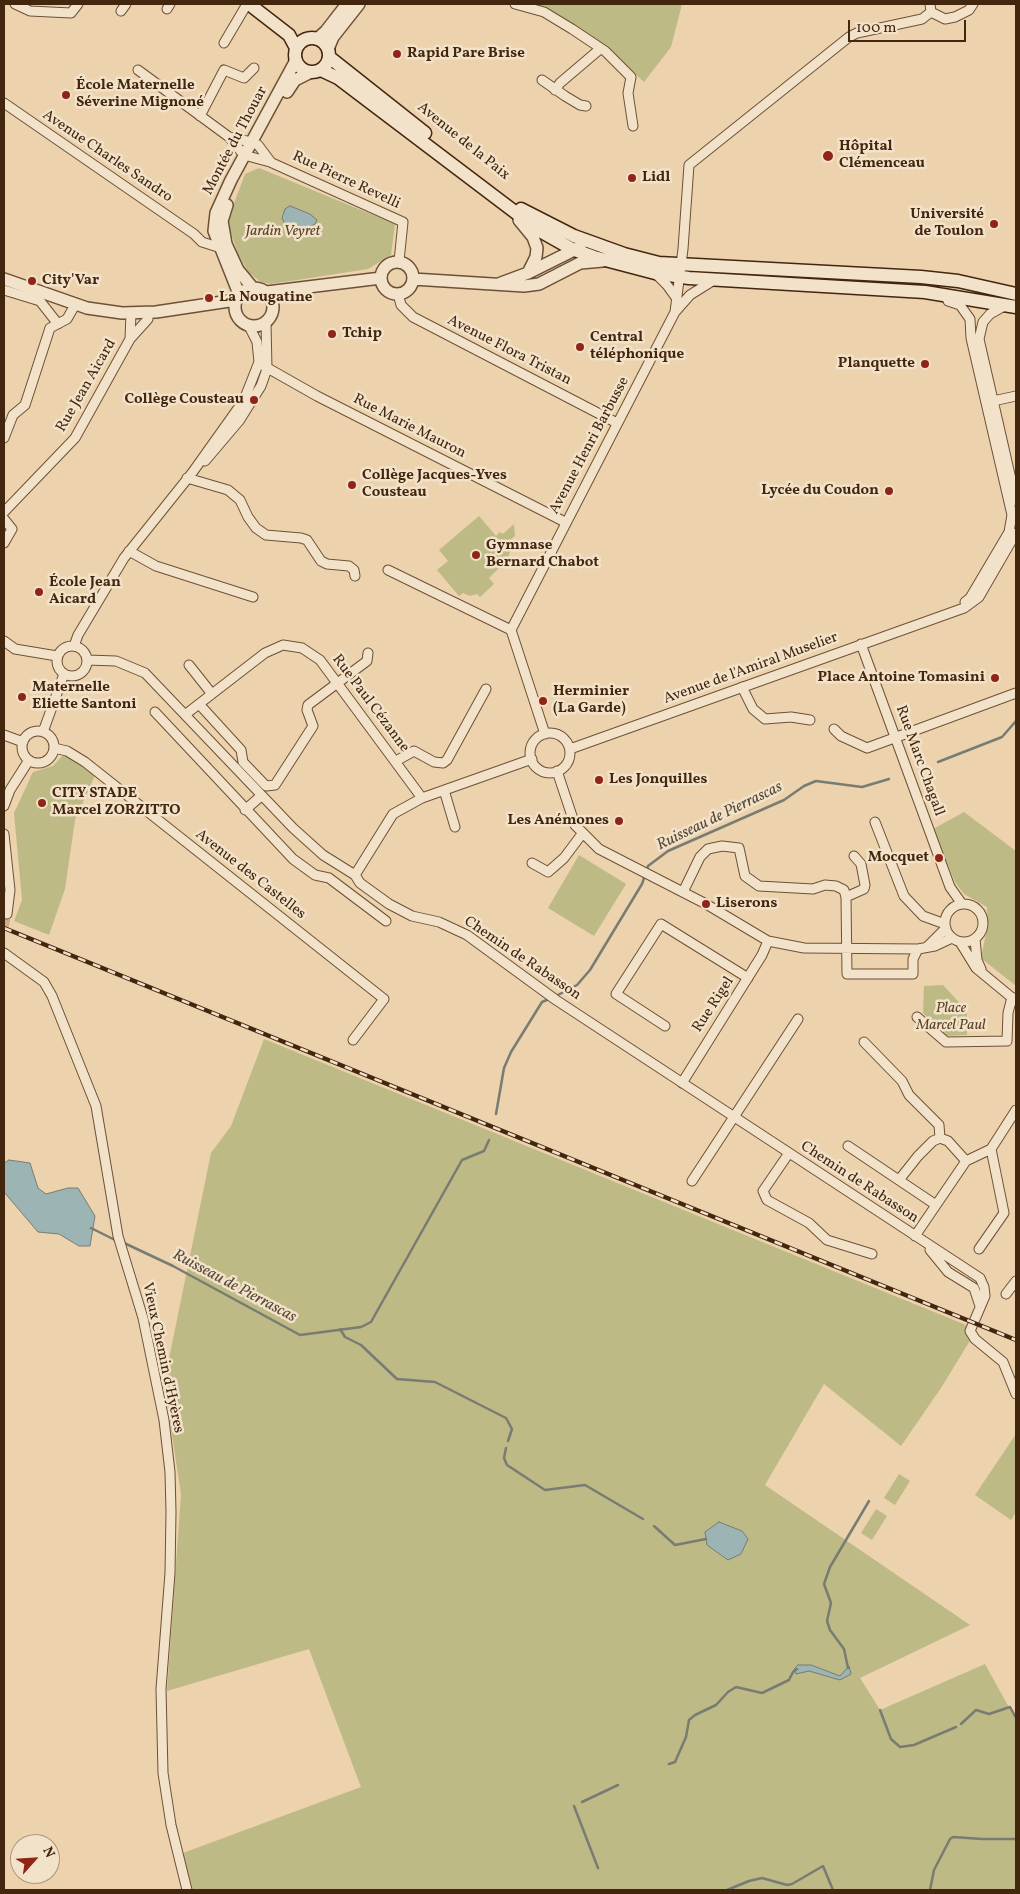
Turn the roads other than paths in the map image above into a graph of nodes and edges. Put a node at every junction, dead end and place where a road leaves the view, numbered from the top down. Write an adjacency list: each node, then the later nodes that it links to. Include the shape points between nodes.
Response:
1 (15, 4): 2 (street, via 30,11 71,13)
2 (78, 4)
3 (248, 4): 10 (street); 13 (main road, via 289,35)
4 (263, 4): 9 (main road)
5 (515, 4): 11 (street, via 544,12)
6 (972, 4): 8 (street, via 969,10 945,19)
7 (350, 6): 9 (street, via 326,31); 12 (street)
8 (931, 8): 35 (street, via 922,19 849,37 689,165)
9 (312, 39): 12 (main road, Avenue de la Paix); 13 (main road)
10 (224, 43)
11 (600, 49): 18 (street); 22 (street, via 631,77 628,93)
12 (328, 53): 16 (main road); 32 (main road, Avenue de la Paix, via 505,198 545,223)
13 (296, 54): 16 (main road, Avenue de la Paix, via 303,70); 24 (street, Montée du Thouar)
14 (254, 68): 21 (street, via 244,78 224,70)
15 (138, 70): 21 (street)
16 (316, 71): 24 (street, Montée du Thouar, via 299,77); 27 (main road, Avenue de la Paix, via 338,78)
17 (542, 80): 18 (street)
18 (555, 90): 20 (street, via 580,106)
19 (4, 103): 29 (street, Avenue Charles Sandro)
20 (586, 106)
21 (200, 116): 23 (street)
22 (633, 126)
23 (230, 136): 24 (street); 25 (street)
24 (254, 143): 25 (street, Montée du Thouar); 26 (street, Rue Pierre Revelli)
25 (247, 156): 26 (street, Rue Pierre Revelli); 28 (street, Montée du Thouar, via 218,206); 30 (street, Montée du Thouar, via 224,213)
26 (270, 162): 34 (street, Rue Pierre Revelli, via 402,222)
27 (504, 205): 31 (main road, Avenue de la Paix); 36 (street, via 535,241 537,252)
28 (214, 231): 29 (street); 30 (street, Montée du Thouar)
29 (194, 234): 30 (street, Avenue Charles Sandro, via 205,243)
30 (224, 246): 44 (street, Montée du Thouar); 52 (street, Montée du Thouar)
31 (572, 249): 32 (street, via 586,246); 33 (main road, Avenue de la Paix); 36 (street)
32 (624, 254): 35 (main road, Avenue de la Paix)
33 (605, 261): 37 (main road, Avenue de la Paix); 42 (street, via 580,263 539,284)
34 (399, 262): 38 (street, via 384,268); 40 (street, via 411,269)
35 (684, 272): 37 (main road, Avenue de la Paix); 41 (main road); 43 (main road, via 921,277); 51 (street); 54 (street, Avenue Henri Barbusse)
36 (528, 273): 42 (street)
37 (655, 273): 54 (street)
38 (381, 278): 47 (street); 50 (street, via 388,291)
39 (4, 279): 57 (street)
40 (413, 279): 42 (street); 50 (street, via 410,288)
41 (714, 280): 49 (main road); 51 (street, Avenue Henri Barbusse)
42 (492, 284)
43 (976, 285): 45 (main road); 53 (street)
44 (252, 287): 48 (street); 52 (street)
45 (991, 288): 55 (street); 56 (main road)
46 (4, 290): 67 (street, via 40,302)
47 (291, 290): 48 (street); 59 (street)
48 (267, 292): 59 (street)
49 (925, 292): 53 (main road); 64 (street, via 960,305)
50 (398, 294): 74 (street, Avenue Flora Tristan, via 401,304 413,317)
51 (690, 295): 60 (street, Avenue Henri Barbusse)
52 (237, 297): 58 (street); 63 (street)
53 (974, 298): 55 (main road); 64 (street)
54 (677, 299): 60 (street, Avenue Henri Barbusse)
55 (988, 301): 56 (main road); 66 (street)
56 (1013, 302): 66 (street, via 993,311)
57 (75, 305): 61 (street); 67 (street, via 70,317)
58 (208, 305): 62 (street); 63 (street)
59 (273, 307): 65 (street)
60 (675, 312): 74 (street, Avenue Henri Barbusse)
61 (131, 313): 62 (street); 69 (street, Rue Jean Aicard)
62 (148, 313): 69 (street, Rue Jean Aicard, via 144,325)
63 (237, 317): 68 (street)
64 (970, 319): 83 (street, via 971,338 1012,515)
65 (266, 322): 68 (street); 71 (street)
66 (983, 322): 73 (street, via 980,348)
67 (58, 324): 75 (street, via 50,328 25,405 13,415)
68 (249, 326): 70 (street)
69 (130, 339): 78 (street, Rue Jean Aicard, via 75,438)
70 (257, 342): 71 (street, via 262,348 262,363); 76 (street, via 257,369 244,400)
71 (267, 369): 76 (street, via 261,386 239,421); 80 (street, Rue Marie Mauron)
72 (1016, 396): 73 (street)
73 (993, 402): 77 (street)
74 (618, 422): 80 (street, Avenue Henri Barbusse)
75 (4, 438)
76 (189, 475): 84 (street); 86 (street, via 228,490 240,500 248,517 261,532 307,540 321,561 350,566)
77 (1016, 501)
78 (4, 512)
79 (4, 518): 82 (street, via 12,532)
80 (565, 522): 88 (street, Avenue Henri Barbusse)
81 (1016, 533): 83 (street)
82 (4, 543)
83 (1010, 544): 90 (street, Avenue de l'Amiral Muselier, via 975,600 964,608)
84 (129, 551): 87 (street, via 156,566); 91 (street, via 78,634)
85 (388, 570): 88 (street)
86 (355, 576)
87 (252, 597)
88 (511, 630): 108 (street)
89 (4, 641): 93 (street, via 14,649)
90 (861, 644): 98 (street, Avenue de l'Amiral Muselier); 110 (street, Rue Marc Chagall)
91 (74, 646): 93 (street, via 66,647); 94 (street, via 84,652)
92 (368, 653): 97 (street, via 367,661)
93 (57, 656): 96 (street, via 57,664)
94 (87, 660): 96 (street, via 85,669 78,674); 104 (street, Chemin de Rabasson, via 116,661 145,673)
95 (189, 665): 101 (street)
96 (64, 674): 107 (street)
97 (337, 684): 101 (street, Rue Paul Cézanne, via 320,660 302,648 283,645 265,653); 102 (street, via 308,705 313,726 275,785 266,786 243,762 241,750); 116 (street, Rue Paul Cézanne)
98 (742, 687): 105 (street, via 752,709 765,719 791,717); 113 (street, Avenue de l'Amiral Muselier)
99 (486, 689): 116 (street, via 447,760 434,762 414,751)
100 (1016, 693): 110 (street)
101 (212, 694): 102 (street, Rue Paul Cézanne)
102 (199, 704): 104 (street, Rue Paul Cézanne)
103 (155, 712): 122 (street)
104 (186, 714): 119 (street, Chemin de Rabasson)
105 (810, 720)
106 (834, 729): 110 (street, via 841,736 867,748)
107 (42, 732): 111 (street, via 31,733); 112 (street, via 50,737)
108 (545, 734): 113 (street, via 561,736); 114 (street, via 533,744)
109 (4, 735): 111 (street)
110 (896, 738): 130 (street, Rue Marc Chagall)
111 (23, 742): 115 (street, via 23,750)
112 (54, 748): 115 (street, via 45,761); 150 (street, Avenue des Castelles, via 67,751 85,762 384,999)
113 (570, 750): 117 (street, via 566,765)
114 (532, 759): 117 (street, via 539,769); 118 (street)
115 (29, 760): 121 (street, via 9,791)
116 (396, 761): 120 (street, Rue Paul Cézanne)
117 (558, 771): 126 (street, via 570,813)
118 (444, 790): 120 (street); 124 (street)
119 (261, 796): 122 (street); 129 (street, Chemin de Rabasson, via 323,855)
120 (422, 798): 129 (street, via 393,814)
121 (4, 806)
122 (246, 810): 136 (street, via 293,859 315,875 329,878)
123 (875, 822): 137 (street, via 904,896 923,916)
124 (455, 827)
125 (4, 834): 135 (street, via 10,890)
126 (582, 834): 128 (street, via 564,858 548,872); 131 (street, via 598,849)
127 (854, 856): 132 (street, via 861,864 865,885 864,889)
128 (532, 862)
129 (355, 875): 152 (street, Chemin de Rabasson, via 360,883 389,904 412,916 438,922 467,935 546,993)
130 (950, 887): 133 (street, Rue Marc Chagall); 134 (street, Rue Marc Chagall)
131 (683, 892): 132 (street, via 700,857 708,849 722,846 739,848 745,876 759,886 813,890 825,885 836,886 844,890); 140 (street)
132 (846, 897): 141 (street)
133 (962, 904): 134 (street); 138 (street, via 973,906 981,914 982,930)
134 (952, 908): 137 (street)
135 (8, 912)
136 (386, 921)
137 (945, 926): 139 (street); 142 (street)
138 (975, 939): 139 (street); 144 (street, via 976,960)
139 (956, 940): 142 (street); 144 (street, via 971,962)
140 (768, 942): 141 (street, via 804,948); 145 (street, Rue Rigel)
141 (846, 948): 142 (street); 142 (street, via 846,974 913,974 913,959)
142 (921, 949)
143 (4, 953): 172 (street, Vieux Chemin d'Hyères, via 44,982 96,1106 118,1236 143,1318 164,1420 170,1472 170,1573 161,1690 163,1773 171,1825)
144 (986, 975): 146 (street)
145 (748, 978): 149 (street, via 661,924 616,994); 152 (street, Rue Rigel)
146 (1014, 999): 147 (street, via 1008,1013 1007,1042 946,1042)
147 (917, 1017)
148 (798, 1019): 154 (street)
149 (665, 1026)
150 (352, 1040)
151 (864, 1042): 155 (street, via 939,1125)
152 (682, 1083): 154 (street, Chemin de Rabasson)
153 (1016, 1110): 157 (street)
154 (736, 1117): 158 (street, Chemin de Rabasson); 161 (street)
155 (940, 1138): 159 (street, via 948,1141); 160 (street, via 932,1141)
156 (848, 1146): 160 (street)
157 (991, 1149): 159 (street); 164 (street, via 1004,1213)
158 (789, 1153): 163 (street, Chemin de Rabasson); 165 (street, via 763,1191 767,1200 809,1224 827,1240)
159 (966, 1161): 162 (street)
160 (899, 1180): 162 (street)
161 (692, 1181)
162 (936, 1205): 163 (street)
163 (915, 1236): 166 (street, Chemin de Rabasson); 168 (street, Chemin de Rabasson, via 948,1272)
164 (979, 1249)
165 (872, 1254)
166 (980, 1278): 168 (street); 170 (street, via 985,1296)
167 (1016, 1281): 169 (street)
168 (974, 1288): 170 (street)
169 (1006, 1294)
170 (980, 1306): 171 (street, via 970,1331 1003,1362)
171 (1016, 1394)
172 (187, 1890)

